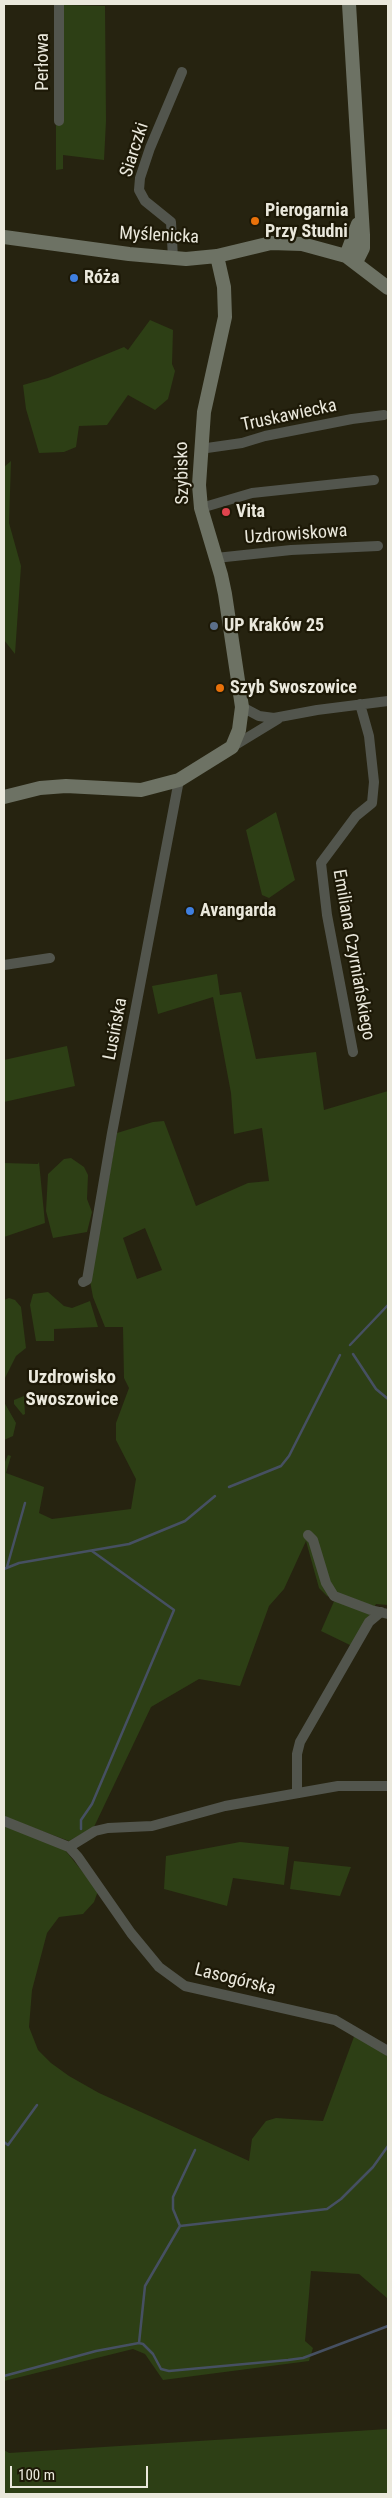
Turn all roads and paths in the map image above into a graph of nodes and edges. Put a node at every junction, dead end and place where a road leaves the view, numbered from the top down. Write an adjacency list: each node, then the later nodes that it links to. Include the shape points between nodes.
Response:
1 (58, 4): 4 (street, Perłowa)
2 (349, 4): 8 (street, via 363,248)
3 (182, 72): 7 (street, Siarczki, via 150,148 139,190 145,201 171,222)
4 (59, 121)
5 (4, 238): 7 (street, Myślenicka)
6 (217, 256): 7 (street, Myślenicka); 8 (street, Myślenicka, via 256,246 287,243 322,248); 11 (street, Szybisko, via 224,287 225,317 204,412)
7 (173, 258)
8 (351, 259): 9 (street, Myślenicka)
9 (388, 288)
10 (384, 415): 11 (street, Truskawiecka)
11 (200, 449): 13 (street, Szybisko)
12 (374, 480): 13 (street, via 252,492)
13 (201, 508): 15 (street, Szybisko)
14 (378, 546): 15 (street, Uzdrowiskowa)
15 (216, 558): 18 (street, Szybisko)
16 (388, 701): 17 (street)
17 (360, 704): 19 (street); 25 (street, Emiliana Czyrniańskiego, via 370,746 374,782 372,803 356,816 321,863 327,915)
18 (242, 707): 19 (street, via 259,716); 20 (street, Szybisko, via 242,722)
19 (280, 718): 20 (street)
20 (232, 747): 21 (street)
21 (179, 780): 22 (street, via 141,790 66,786 40,788); 26 (street, Lusińska, via 87,1280)
22 (4, 797)
23 (50, 958): 24 (street)
24 (4, 965)
25 (353, 1052)
26 (84, 1282)
27 (308, 1535): 28 (street, via 313,1540 326,1583 334,1596)
28 (385, 1613): 30 (street, via 369,1622 300,1742)
29 (388, 1786): 30 (street, via 338,1786)
30 (297, 1794): 32 (street, via 225,1806 152,1826 95,1831)
31 (4, 1821): 32 (street)
32 (69, 1847): 33 (street, Lasogórska, via 130,1933 159,1967 185,1986 335,2020)
33 (388, 2051)

